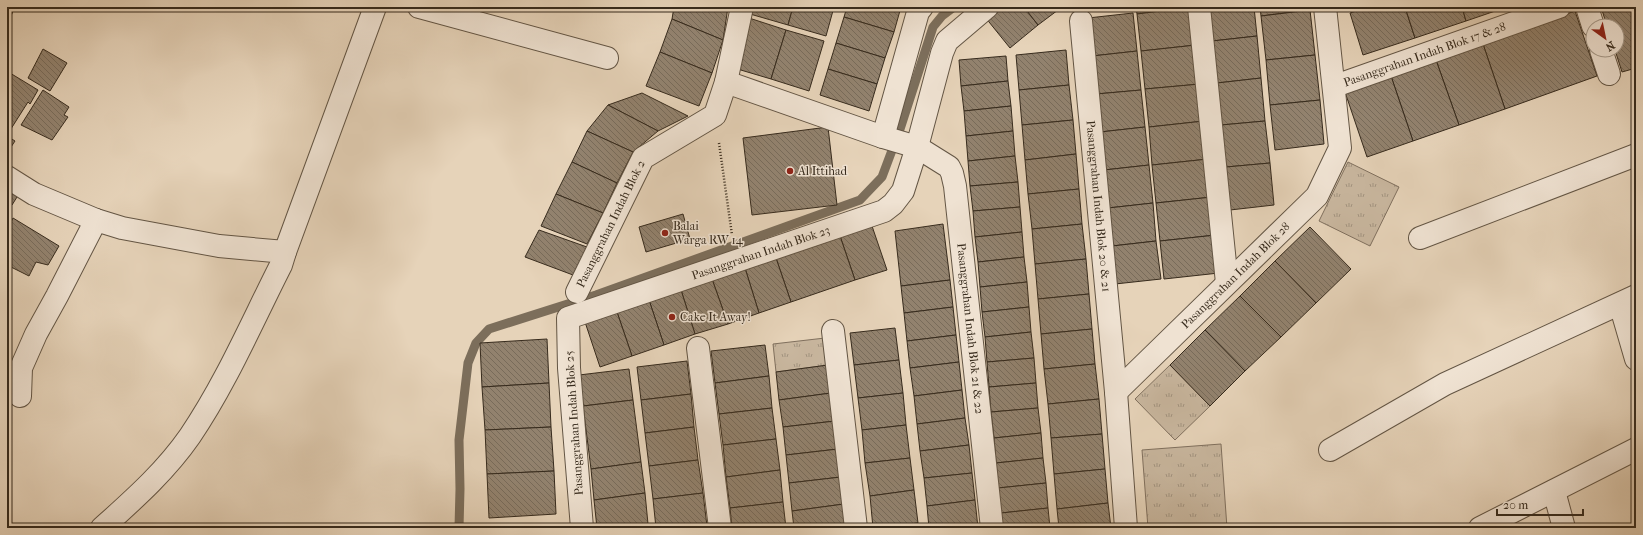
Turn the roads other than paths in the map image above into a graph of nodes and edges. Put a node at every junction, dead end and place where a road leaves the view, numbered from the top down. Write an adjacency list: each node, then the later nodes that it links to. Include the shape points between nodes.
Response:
1 (375, 7): 23 (street)
2 (419, 7): 12 (street)
3 (742, 7): 15 (street)
4 (922, 7): 17 (street, via 918,12)
5 (987, 7): 18 (street, Pasanggrahan Indah Blok 23, via 947,41)
6 (1199, 7): 24 (street)
7 (1326, 7): 16 (street)
8 (1559, 7): 16 (street, Pasanggrahan Indah Blok 17 & 28)
9 (1588, 7): 10 (street)
10 (1591, 18)
11 (1081, 21): 31 (street, Pasanggrahan Indah Blok 20 & 21)
12 (607, 58)
13 (1604, 58): 14 (street)
14 (1609, 74)
15 (726, 82): 17 (street, Pasanggrahan Indah Blok 21 & 22); 25 (street, Pasanggrahan Indah Blok 2, via 715,115 643,158)
16 (1335, 86): 24 (street, Pasanggrahan Indah Blok 28, via 1340,148 1317,196)
17 (883, 137): 18 (street, Pasanggrahan Indah Blok 21 & 22)
18 (917, 147): 27 (street, Pasanggrahan Indah Blok 23, via 903,191 884,211); 40 (street, Pasanggrahan Indah Blok 21 & 22, via 949,167 955,186)
19 (1636, 155): 22 (street)
20 (7, 177): 21 (street, via 34,194)
21 (96, 220): 23 (street, via 122,228 219,246); 32 (street, via 21,368)
22 (1420, 238)
23 (285, 252): 36 (street, via 281,265 214,396 189,437 149,486)
24 (1227, 283): 31 (street, Pasanggrahan Indah Blok 28)
25 (577, 292)
26 (1628, 300): 30 (street); 34 (street, via 1445,384)
27 (568, 318): 37 (street, Pasanggrahan Indah Blok 25)
28 (832, 331): 39 (street)
29 (698, 348): 38 (street)
30 (1636, 359)
31 (1116, 392): 41 (street, Pasanggrahan Indah Blok 20 & 21)
32 (20, 396)
33 (1636, 449): 35 (street)
34 (1330, 450)
35 (1554, 491): 42 (street); 43 (street)
36 (102, 528)
37 (582, 528)
38 (720, 528)
39 (856, 528)
40 (992, 528)
41 (1126, 528)
42 (1480, 528)
43 (1564, 528)

